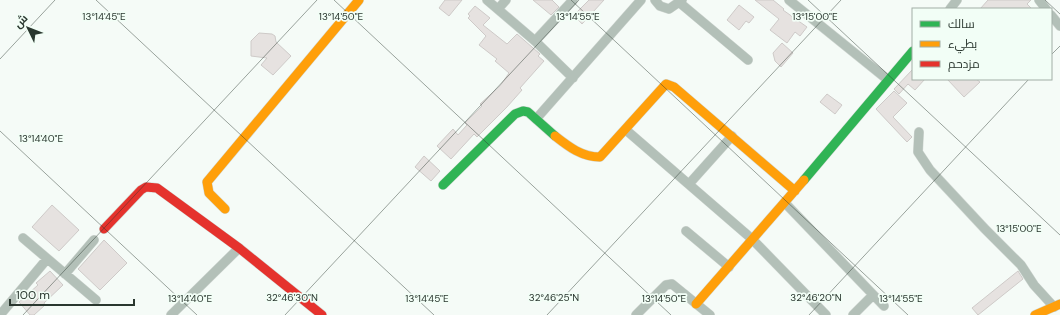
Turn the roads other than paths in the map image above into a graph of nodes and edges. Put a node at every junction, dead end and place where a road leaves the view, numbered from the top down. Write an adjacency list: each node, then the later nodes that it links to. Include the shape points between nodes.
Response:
1 (359, 0): 29 (street, via 207,182 209,193)
2 (488, 0): 13 (street)
3 (506, 0): 13 (street)
4 (573, 0): 16 (street)
5 (641, 0): 19 (street)
6 (655, 0): 10 (street, via 660,6 669,8)
7 (789, 0): 20 (street)
8 (957, 0): 11 (street)
9 (1039, 0): 12 (street)
10 (681, 1): 18 (street)
11 (951, 8)
12 (1045, 8)
13 (498, 9): 16 (street)
14 (1052, 16): 15 (street)
15 (1060, 26)
16 (535, 41): 19 (street)
17 (912, 52): 20 (street)
18 (748, 60)
19 (573, 78): 21 (street)
20 (888, 80): 27 (street)
21 (536, 119): 22 (street, via 574,149 595,158 604,154); 26 (street, via 528,112 518,112)
22 (626, 130): 24 (street, via 663,86 670,84); 25 (street)
23 (920, 132): 42 (street, via 918,152 930,170 1021,264 1034,285)
24 (732, 136): 25 (street); 27 (street)
25 (689, 184): 33 (street)
26 (443, 185)
27 (795, 191): 28 (street)
28 (785, 203): 33 (street); 39 (street)
29 (225, 209)
30 (104, 229): 35 (street, via 141,190 151,186)
31 (686, 231): 37 (street)
32 (23, 238): 36 (street)
33 (752, 239): 37 (street); 49 (street)
34 (94, 240): 38 (street)
35 (239, 248): 45 (street); 46 (street)
36 (47, 259): 38 (street); 44 (street)
37 (729, 267): 41 (street)
38 (65, 274): 40 (street)
39 (873, 295): 43 (street); 50 (street)
40 (96, 300)
41 (696, 304): 47 (street, via 669,284); 48 (street)
42 (1057, 305): 51 (street)
43 (884, 306)
44 (3, 312)
45 (171, 315)
46 (322, 315)
47 (636, 315)
48 (710, 315)
49 (826, 315)
50 (853, 315)
51 (1035, 315)

